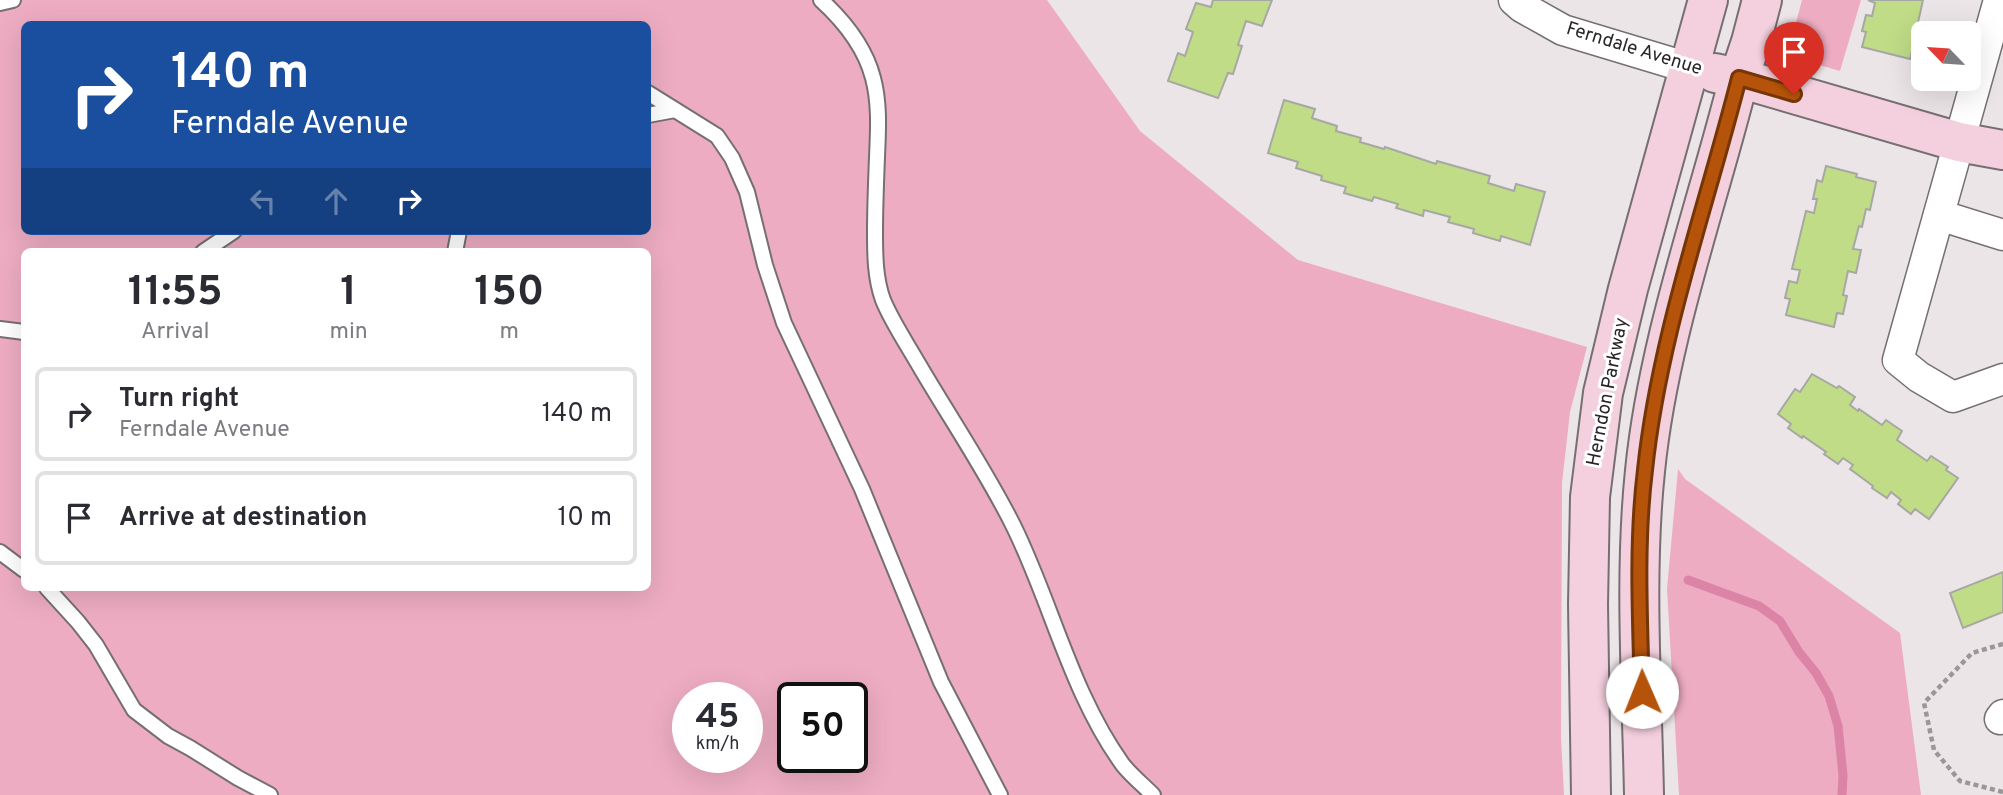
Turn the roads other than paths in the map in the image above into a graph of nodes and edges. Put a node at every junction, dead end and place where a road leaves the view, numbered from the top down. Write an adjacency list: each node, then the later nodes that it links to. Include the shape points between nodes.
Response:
1 (13, 0): 7 (lane)
2 (821, 0): 27 (lane, via 852,33 873,78 878,116 876,257 883,300 1012,524 1101,730 1125,767)
3 (1514, 0): 8 (street, Ferndale Avenue, via 1563,30)
4 (1708, 0): 8 (main road, Herndon Parkway)
5 (1762, 0): 9 (main road)
6 (1999, 0): 13 (street)
7 (0, 3)
8 (1689, 68): 9 (main road, Ferndale Avenue); 28 (main road, Herndon Parkway, via 1622,316 1596,444 1588,605)
9 (1739, 78): 13 (main road, Ferndale Avenue); 29 (main road, via 1665,351 1645,469 1640,560)
10 (651, 95): 11 (lane)
11 (675, 110): 12 (lane); 26 (lane, via 717,136 732,158 747,192 784,323 862,489 941,682)
12 (651, 114)
13 (1959, 142): 14 (main road, Ferndale Avenue); 15 (street)
14 (2003, 150)
15 (1939, 215): 17 (street); 21 (street, via 1898,360 1952,397)
16 (228, 235): 18 (lane)
17 (2003, 235)
18 (209, 248)
19 (0, 329): 20 (lane)
20 (21, 332)
21 (2003, 379)
22 (0, 552): 23 (lane)
23 (21, 568)
24 (50, 591): 25 (lane, via 96,645 134,710 168,737)
25 (271, 795)
26 (1000, 795)
27 (1153, 795)
28 (1591, 795)
29 (1644, 795)

